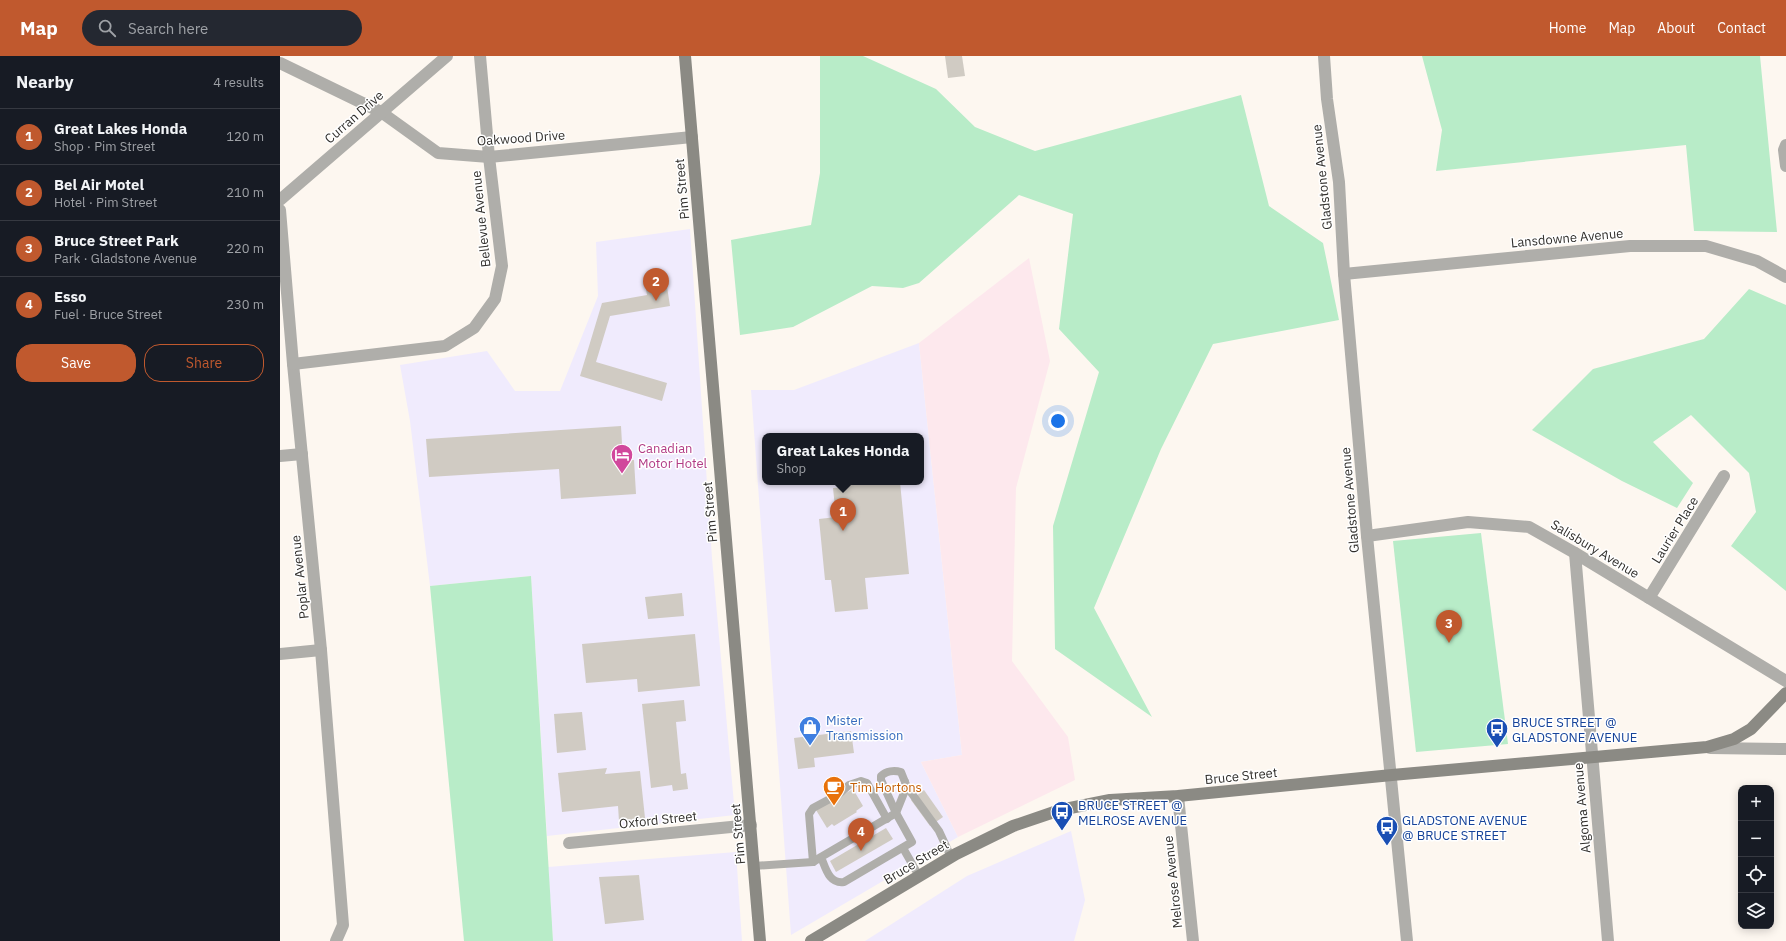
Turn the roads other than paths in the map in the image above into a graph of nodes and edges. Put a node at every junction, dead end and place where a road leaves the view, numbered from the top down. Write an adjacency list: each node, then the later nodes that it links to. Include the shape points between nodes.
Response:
1 (447, 56): 6 (street, Curran Drive)
2 (480, 56): 9 (street, Bellevue Avenue)
3 (685, 56): 7 (main road, Pim Street)
4 (1324, 56): 14 (street, Gladstone Avenue, via 1327,99 1339,182)
5 (280, 63): 6 (street, Oakwood Drive)
6 (381, 112): 9 (street, Oakwood Drive, via 438,153); 11 (street, Curran Drive)
7 (692, 137): 9 (street, Oakwood Drive); 35 (main road, Pim Street)
8 (1786, 145): 10 (street)
9 (489, 157): 16 (street, Bellevue Avenue, via 502,266 495,299 474,328 445,346)
10 (1786, 166)
11 (280, 200)
12 (280, 210): 13 (street, Poplar Avenue)
13 (282, 255): 16 (street, Poplar Avenue)
14 (1344, 274): 15 (street, Lansdowne Avenue, via 1630,246 1706,246 1757,260); 20 (street, Gladstone Avenue)
15 (1786, 277)
16 (293, 364): 17 (street, Poplar Avenue)
17 (302, 454): 18 (street); 23 (street, Poplar Avenue)
18 (280, 456)
19 (1724, 476): 22 (street, Laurier Place)
20 (1366, 536): 21 (street, Salisbury Avenue, via 1468,522 1529,527); 30 (street, Gladstone Avenue)
21 (1575, 553): 22 (street, Salisbury Avenue); 29 (street, Algoma Avenue)
22 (1649, 598): 25 (street, Salisbury Avenue)
23 (321, 650): 24 (street); 43 (street, Poplar Avenue, via 343,925)
24 (280, 654)
25 (1786, 681)
26 (1786, 693): 27 (main road, Bruce Street, via 1751,729 1734,739)
27 (1707, 747): 28 (street, Bruce Street); 29 (main road, Bruce Street)
28 (1786, 749)
29 (1591, 758): 30 (main road, Bruce Street); 48 (street, Algoma Avenue)
30 (1392, 775): 32 (main road, Bruce Street); 47 (street, Gladstone Avenue)
31 (905, 782): 33 (lane, via 904,793); 33 (lane, via 898,771 887,772 881,776 882,786); 39 (lane, via 939,831)
32 (1178, 796): 39 (main road, Bruce Street, via 1110,800 1060,810 1013,826); 46 (street, Melrose Avenue)
33 (896, 813): 34 (lane); 37 (lane, via 912,842)
34 (887, 818): 38 (lane); 40 (lane, via 867,783 861,781 849,784 839,794 813,808 809,814)
35 (751, 825): 36 (street, Oxford Street); 41 (main road, Pim Street)
36 (569, 843)
37 (903, 848): 38 (lane, via 838,883 830,877); 42 (lane)
38 (821, 857): 40 (lane)
39 (951, 857): 42 (main road, Bruce Street)
40 (813, 862): 41 (lane)
41 (754, 866): 44 (main road, Pim Street)
42 (919, 876): 45 (main road, Bruce Street)
43 (336, 941)
44 (760, 941)
45 (811, 941)
46 (1193, 941)
47 (1408, 941)
48 (1608, 941)

